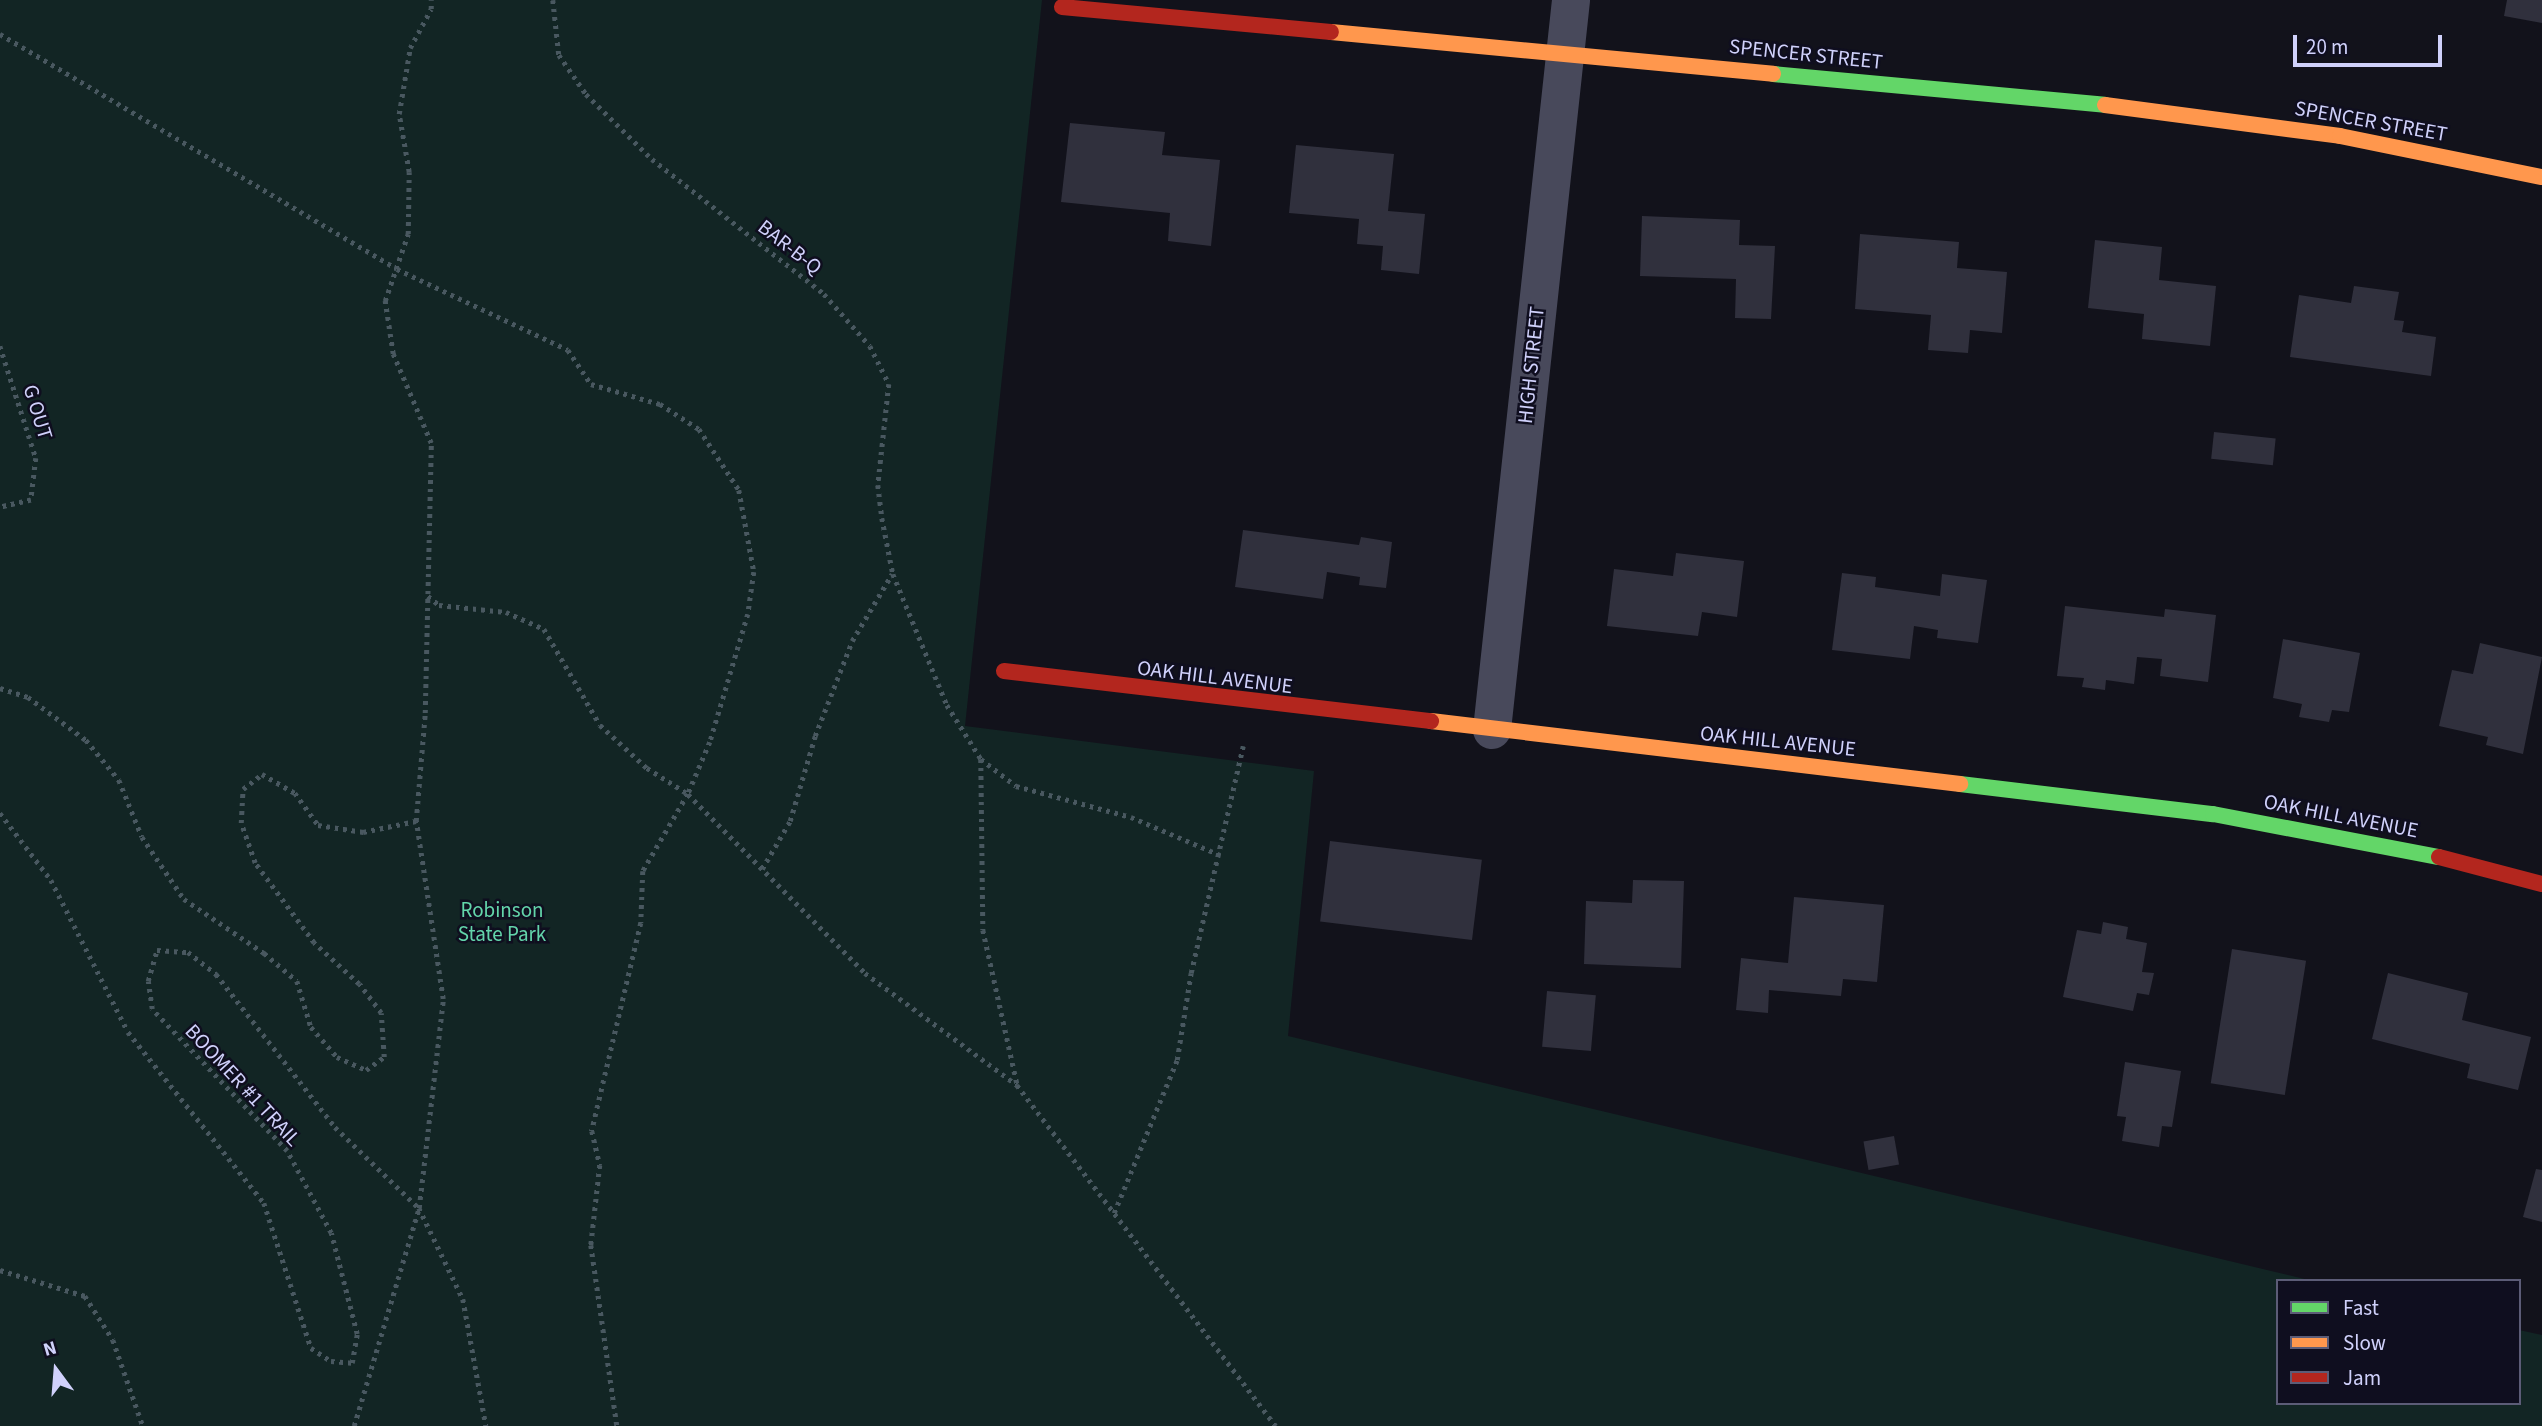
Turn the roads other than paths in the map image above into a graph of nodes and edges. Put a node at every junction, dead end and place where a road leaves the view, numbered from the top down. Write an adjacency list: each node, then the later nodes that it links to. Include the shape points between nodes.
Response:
1 (1571, 0): 3 (street, HIGH STREET)
2 (1062, 7): 3 (street, SPENCER STREET)
3 (1565, 52): 4 (street, SPENCER STREET, via 2223,118 2446,155); 6 (street, HIGH STREET)
4 (2542, 177)
5 (1004, 671): 6 (street, OAK HILL AVENUE)
6 (1492, 730): 7 (street, OAK HILL AVENUE, via 2213,814 2460,861)
7 (2542, 884)

